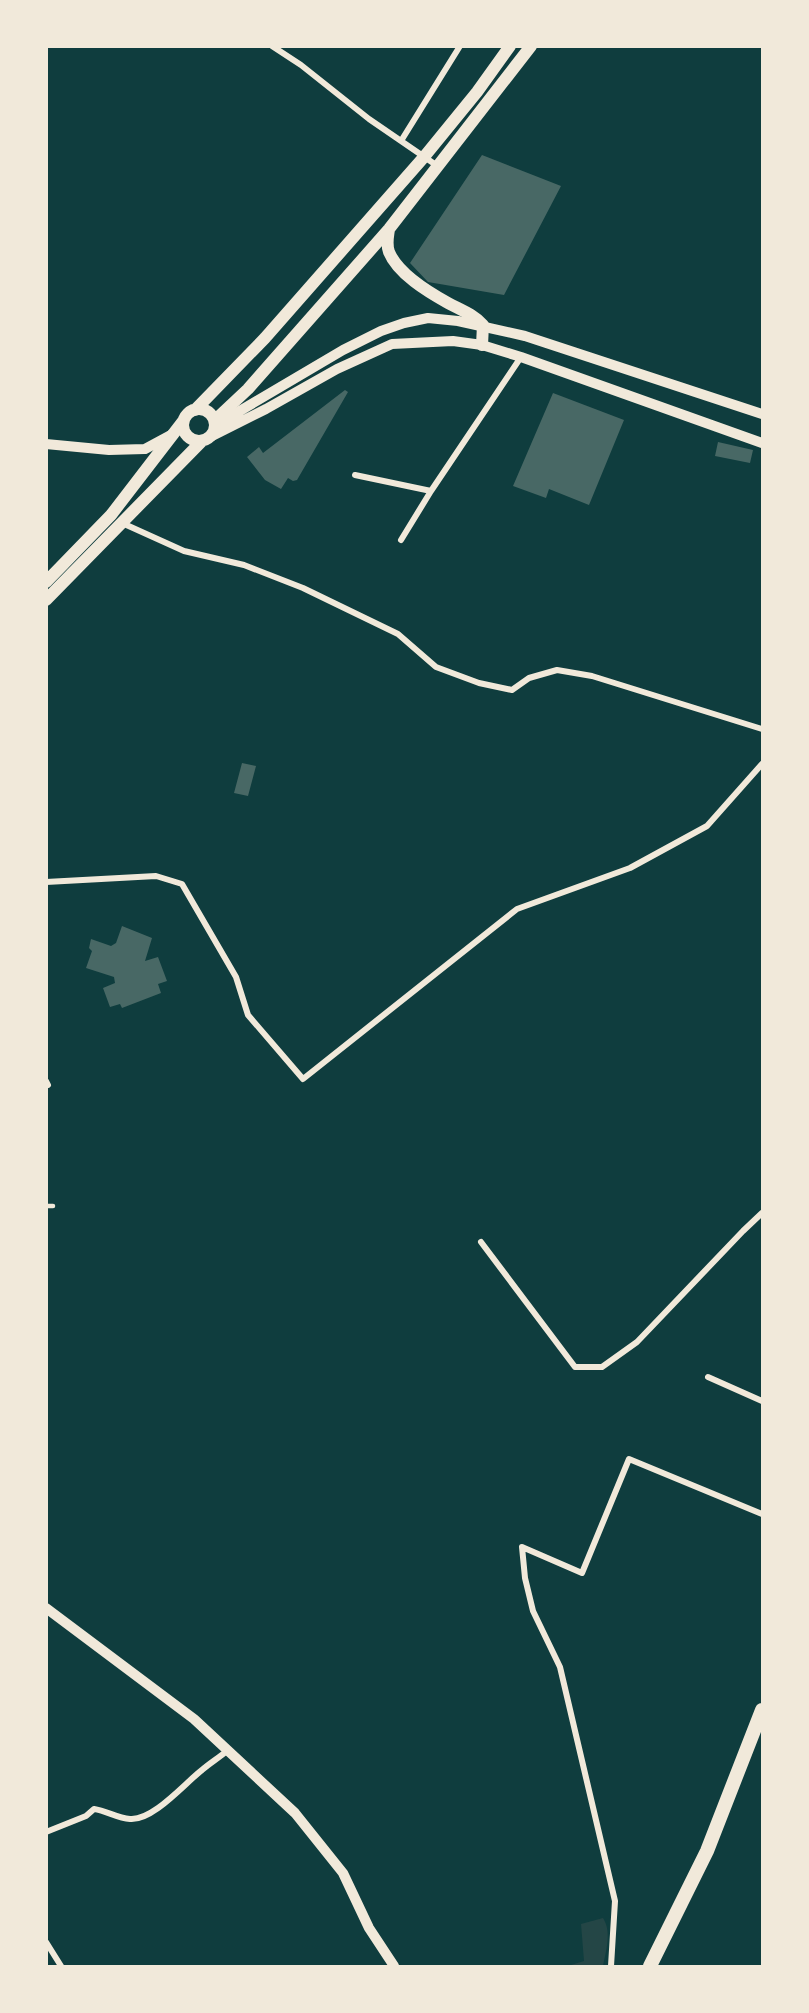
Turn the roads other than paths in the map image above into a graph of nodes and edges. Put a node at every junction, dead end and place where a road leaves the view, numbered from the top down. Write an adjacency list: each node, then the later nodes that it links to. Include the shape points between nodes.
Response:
1 (272, 46): 5 (street)
2 (460, 46): 5 (street)
3 (510, 46): 6 (main road)
4 (531, 46): 7 (main road)
5 (400, 141): 6 (street)
6 (424, 157): 7 (street); 12 (main road, via 265,338)
7 (439, 167): 8 (main road)
8 (388, 229): 9 (main road, via 390,253 409,277 475,317); 15 (main road)
9 (483, 326): 10 (main road); 13 (street, via 525,336); 15 (street, via 428,318 404,323 295,377)
10 (482, 345): 11 (street); 15 (street, via 453,341 392,344 266,409)
11 (521, 357): 17 (street); 20 (street)
12 (195, 410): 14 (main road); 15 (main road, via 208,411)
13 (762, 414)
14 (184, 420): 15 (main road, via 183,430 194,441); 16 (main road)
15 (211, 431): 21 (main road)
16 (176, 432): 18 (street, via 145,449); 23 (main road, via 111,515)
17 (762, 443)
18 (46, 444)
19 (355, 475): 20 (street)
20 (431, 491): 22 (street)
21 (121, 523): 24 (main road); 25 (street, via 184,551 244,565 303,588 398,634 436,667 479,683 512,690 530,678 557,670 592,676)
22 (401, 540)
23 (46, 582)
24 (46, 600)
25 (762, 729)
26 (762, 764): 27 (street, via 707,826 630,868 517,909 303,1079 248,1015 236,977 182,884 156,876)
27 (46, 882)
28 (46, 1206): 29 (lane)
29 (53, 1206)
30 (762, 1213): 31 (street, via 637,1342 602,1367 575,1367)
31 (481, 1242)
32 (708, 1377): 33 (street)
33 (762, 1401)
34 (762, 1514): 42 (street, via 629,1459 582,1573 522,1547 533,1611 560,1667 615,1901)
35 (46, 1608): 37 (street, via 194,1719)
36 (762, 1710): 43 (main road, via 706,1851)
37 (229, 1750): 38 (street, via 144,1816 132,1820 94,1809); 41 (street, via 295,1813 343,1873 369,1928)
38 (46, 1832)
39 (46, 1942): 40 (street)
40 (61, 1966)
41 (394, 1966)
42 (610, 1966)
43 (650, 1966)

